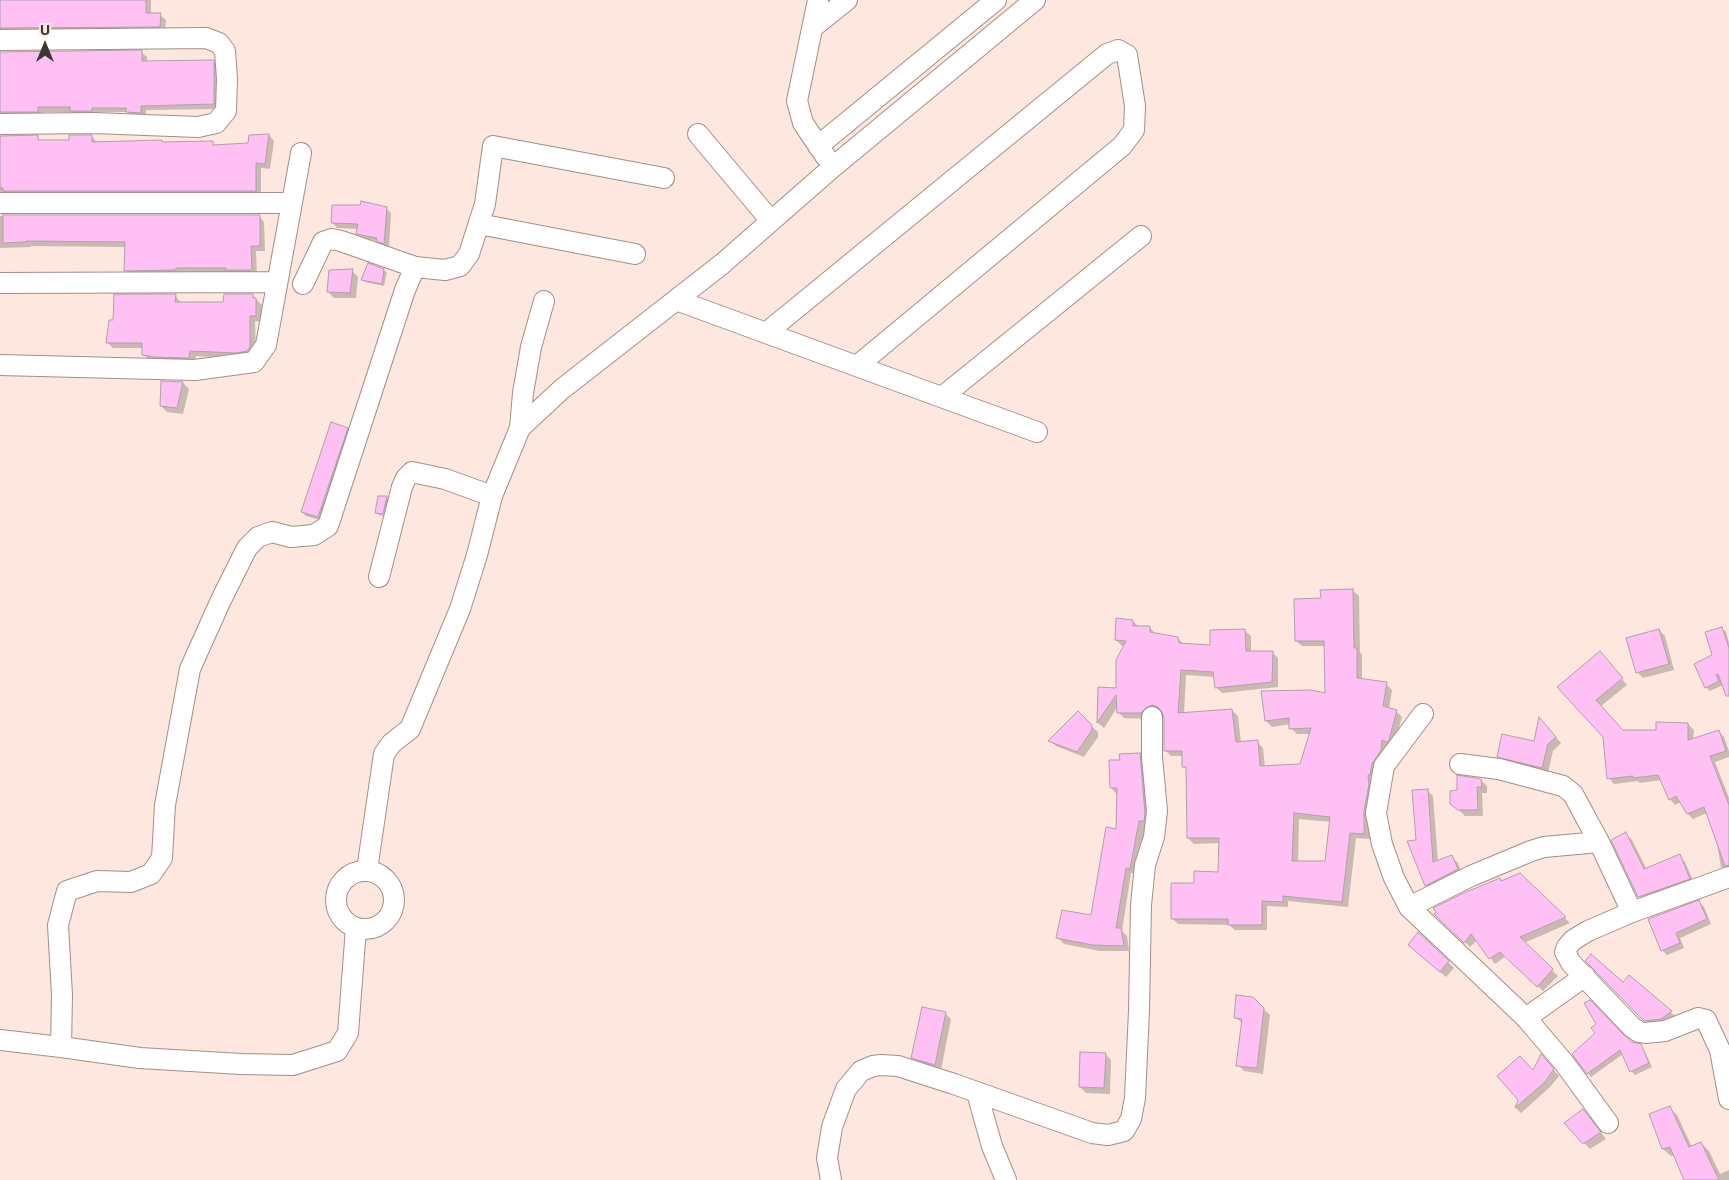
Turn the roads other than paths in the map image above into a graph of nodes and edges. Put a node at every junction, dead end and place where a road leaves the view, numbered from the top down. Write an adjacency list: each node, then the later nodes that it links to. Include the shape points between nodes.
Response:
1 (818, 0): 5 (street)
2 (847, 0): 5 (street)
3 (996, 0): 9 (street)
4 (1035, 0): 11 (street)
5 (812, 28): 9 (street, via 797,101 802,124)
6 (0, 40): 7 (street, via 206,38 219,43 225,51 227,79 226,111 216,123 198,127)
7 (0, 124)
8 (698, 134): 15 (street)
9 (818, 146): 11 (street)
10 (302, 153): 14 (street)
11 (833, 167): 15 (street)
12 (664, 178): 16 (street, via 493,146)
13 (0, 203): 14 (street)
14 (291, 203): 20 (street)
15 (771, 221): 23 (street)
16 (479, 224): 18 (street); 19 (street, via 469,254 460,266 445,270)
17 (1141, 236): 28 (street)
18 (635, 254)
19 (415, 267): 22 (street, via 332,239 323,242); 45 (street, via 328,526 314,535 291,537 272,532 258,537 247,548 190,669 165,805 162,858 151,874 131,882 97,881 67,891 58,925 62,995)
20 (276, 282): 21 (street); 26 (street, via 266,345 254,362 195,370)
21 (0, 284)
22 (303, 284)
23 (676, 300): 25 (street); 29 (street, via 562,389)
24 (544, 301): 29 (street, via 530,347)
25 (766, 333): 27 (street); 27 (street, via 1107,54 1118,50 1127,55 1135,106 1134,130 1122,146)
26 (0, 365)
27 (857, 366): 28 (street)
28 (942, 397): 30 (street)
29 (520, 428): 31 (street)
30 (1037, 432)
31 (492, 496): 32 (street, via 445,479 412,472 402,487); 37 (street, via 460,609 410,728 384,754)
32 (379, 577)
33 (1423, 714): 39 (street, via 1384,766 1376,813 1382,844)
34 (1152, 717): 46 (street, via 1157,812 1154,837 1145,865 1141,905 1135,1098 1131,1119 1124,1132 1092,1133)
35 (1460, 764): 36 (street, via 1563,786 1573,794)
36 (1599, 842): 39 (street, via 1531,851); 40 (street)
37 (368, 870): 41 (street, via 350,874 338,886 335,903 341,919); 41 (street, via 381,874 391,885 395,898 392,912 383,924 370,929)
38 (1729, 877): 40 (street)
39 (1408, 907): 43 (street)
40 (1632, 912): 42 (street, via 1588,931 1567,947 1566,957)
41 (356, 928): 45 (street, via 348,1033 337,1050 293,1065 140,1058)
42 (1586, 976): 43 (street); 47 (street, via 1639,1032 1665,1031 1698,1018 1706,1020 1720,1050)
43 (1526, 1018): 48 (street)
44 (0, 1040): 45 (street)
45 (60, 1048)
46 (977, 1093): 49 (street, via 898,1066 881,1065 861,1070 846,1089 832,1127 827,1158); 50 (street, via 992,1146)
47 (1729, 1099)
48 (1608, 1123)
49 (831, 1180)
50 (1006, 1180)

